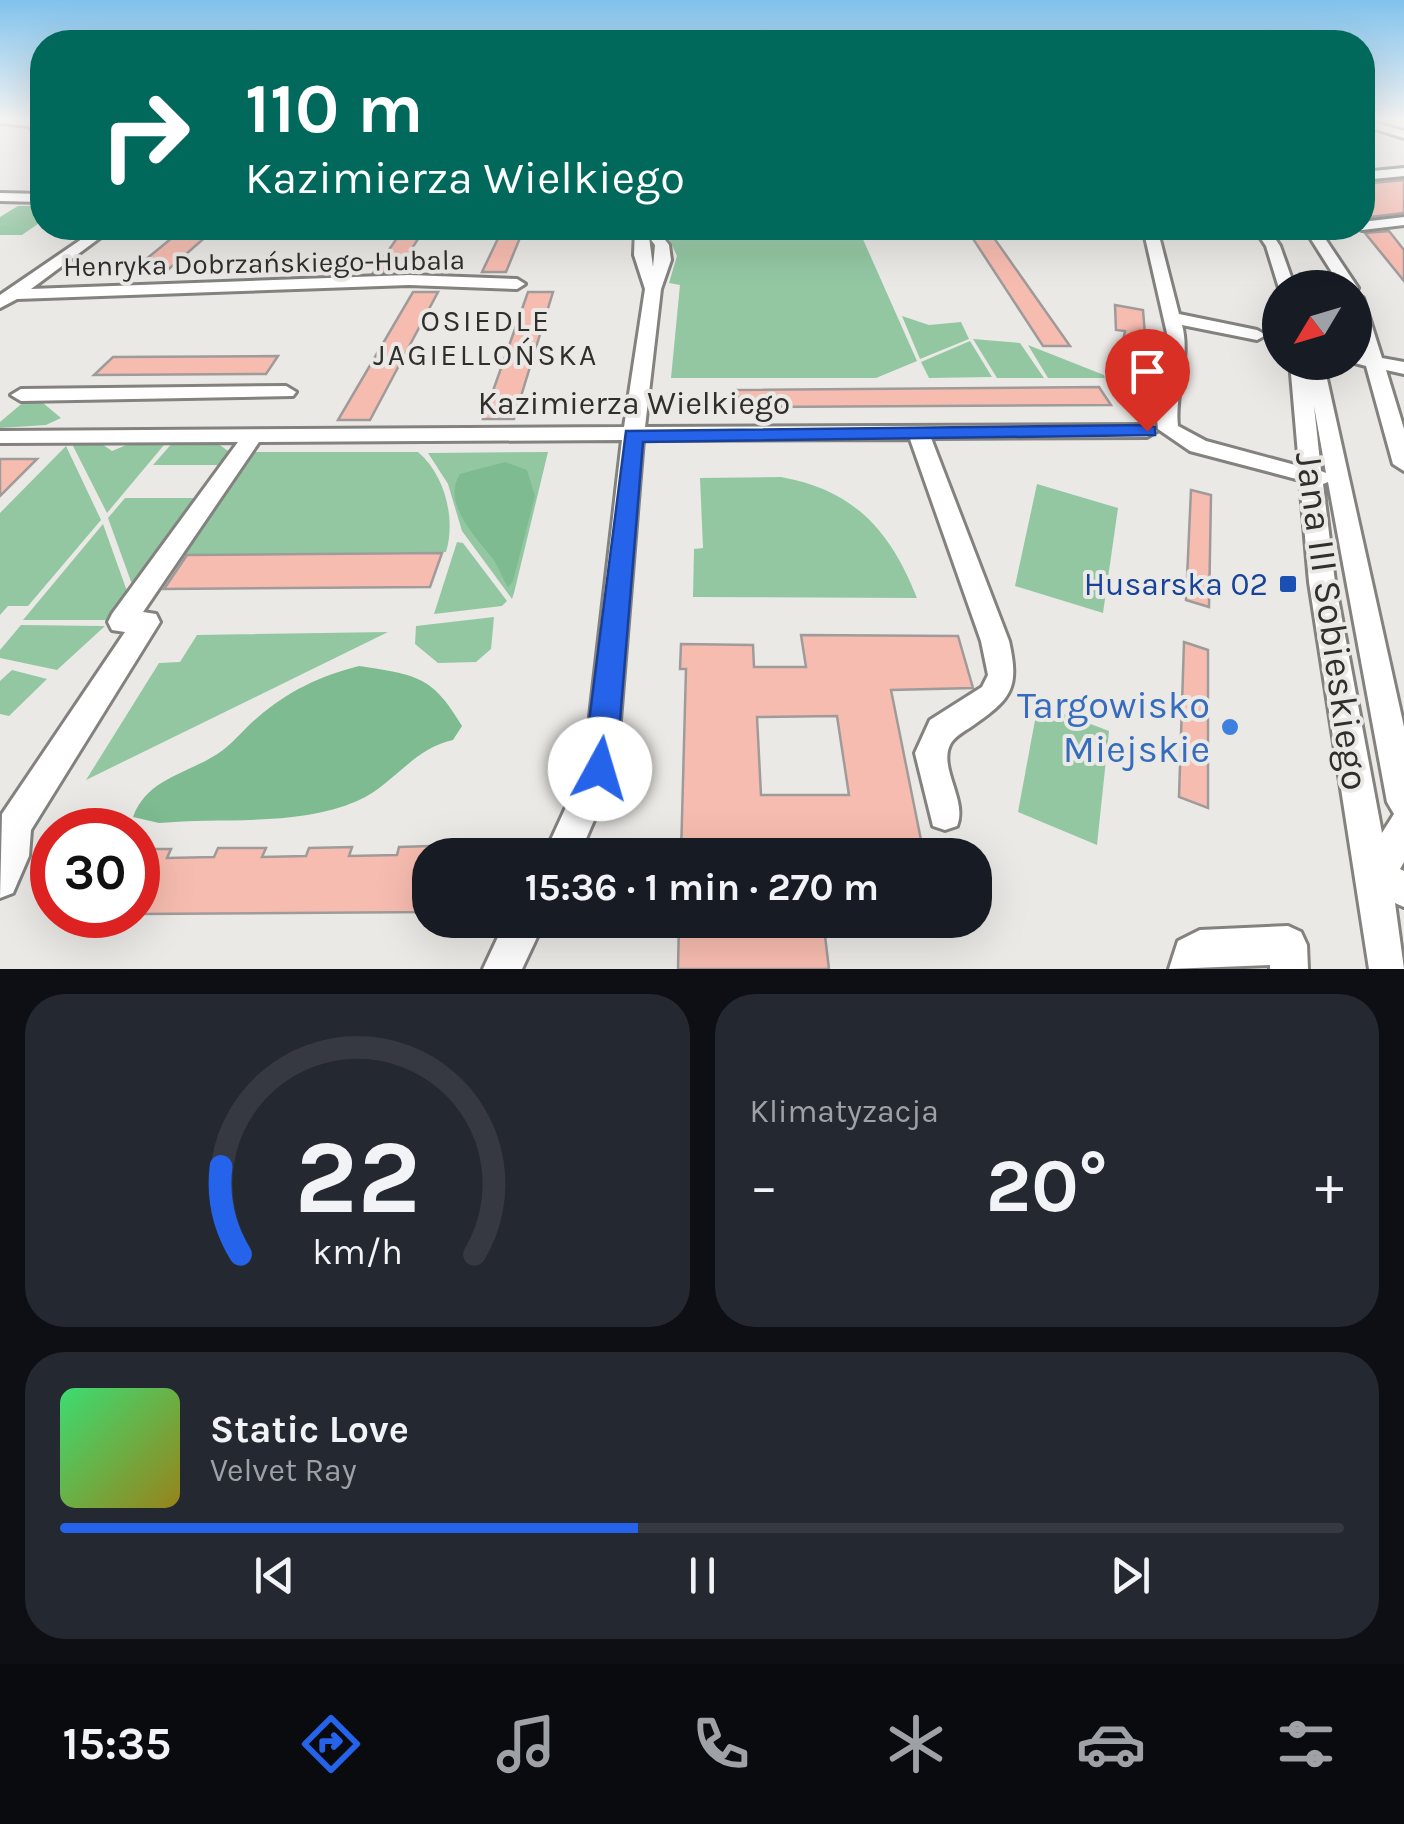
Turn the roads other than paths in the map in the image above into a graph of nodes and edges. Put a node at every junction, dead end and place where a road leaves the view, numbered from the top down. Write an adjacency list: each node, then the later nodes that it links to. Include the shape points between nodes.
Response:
1 (1404, 172): 2 (street)
2 (1375, 175)
3 (0, 197): 4 (street)
4 (30, 198)
5 (1404, 221): 6 (street)
6 (1375, 224)
7 (89, 240): 15 (street)
8 (644, 240): 28 (street, via 641,255 652,289)
9 (1152, 240): 16 (street)
10 (1269, 240): 12 (street)
11 (1319, 240): 13 (street)
12 (1280, 270)
13 (1338, 270)
14 (517, 284): 15 (street, Henryka Dobrzańskiego-Hubala, via 409,280)
15 (6, 298)
16 (1166, 306): 17 (street); 25 (street, via 1178,342)
17 (1257, 335)
18 (1372, 362): 19 (street)
19 (1404, 368)
20 (1303, 380): 31 (street, Jana III Sobieskiego)
21 (1318, 380): 31 (street, Jana III Sobieskiego)
22 (1372, 380): 30 (street)
23 (286, 392): 24 (street)
24 (20, 395)
25 (1158, 430): 26 (street, Kazimierza Wielkiego); 31 (street, Kazimierza Wielkiego, via 1198,446)
26 (918, 434): 28 (street, Kazimierza Wielkiego); 33 (street, via 1002,675 992,696 941,730 931,753)
27 (254, 436): 28 (street, Kazimierza Wielkiego); 29 (street, Kazimierza Wielkiego); 36 (street, via 14,826 12,856)
28 (633, 436): 35 (street, via 600,769)
29 (0, 437)
30 (1404, 464)
31 (1322, 471): 32 (street, Jana III Sobieskiego); 37 (street, Jana III Sobieskiego, via 1358,801)
32 (1404, 802)
33 (945, 814)
34 (1404, 827): 37 (street, Jana III Sobieskiego)
35 (569, 838)
36 (0, 880)
37 (1390, 883): 42 (street, Jana III Sobieskiego)
38 (517, 938): 39 (street)
39 (502, 969)
40 (1188, 969): 41 (street, via 1200,949 1288,945)
41 (1289, 969)
42 (1388, 969)

